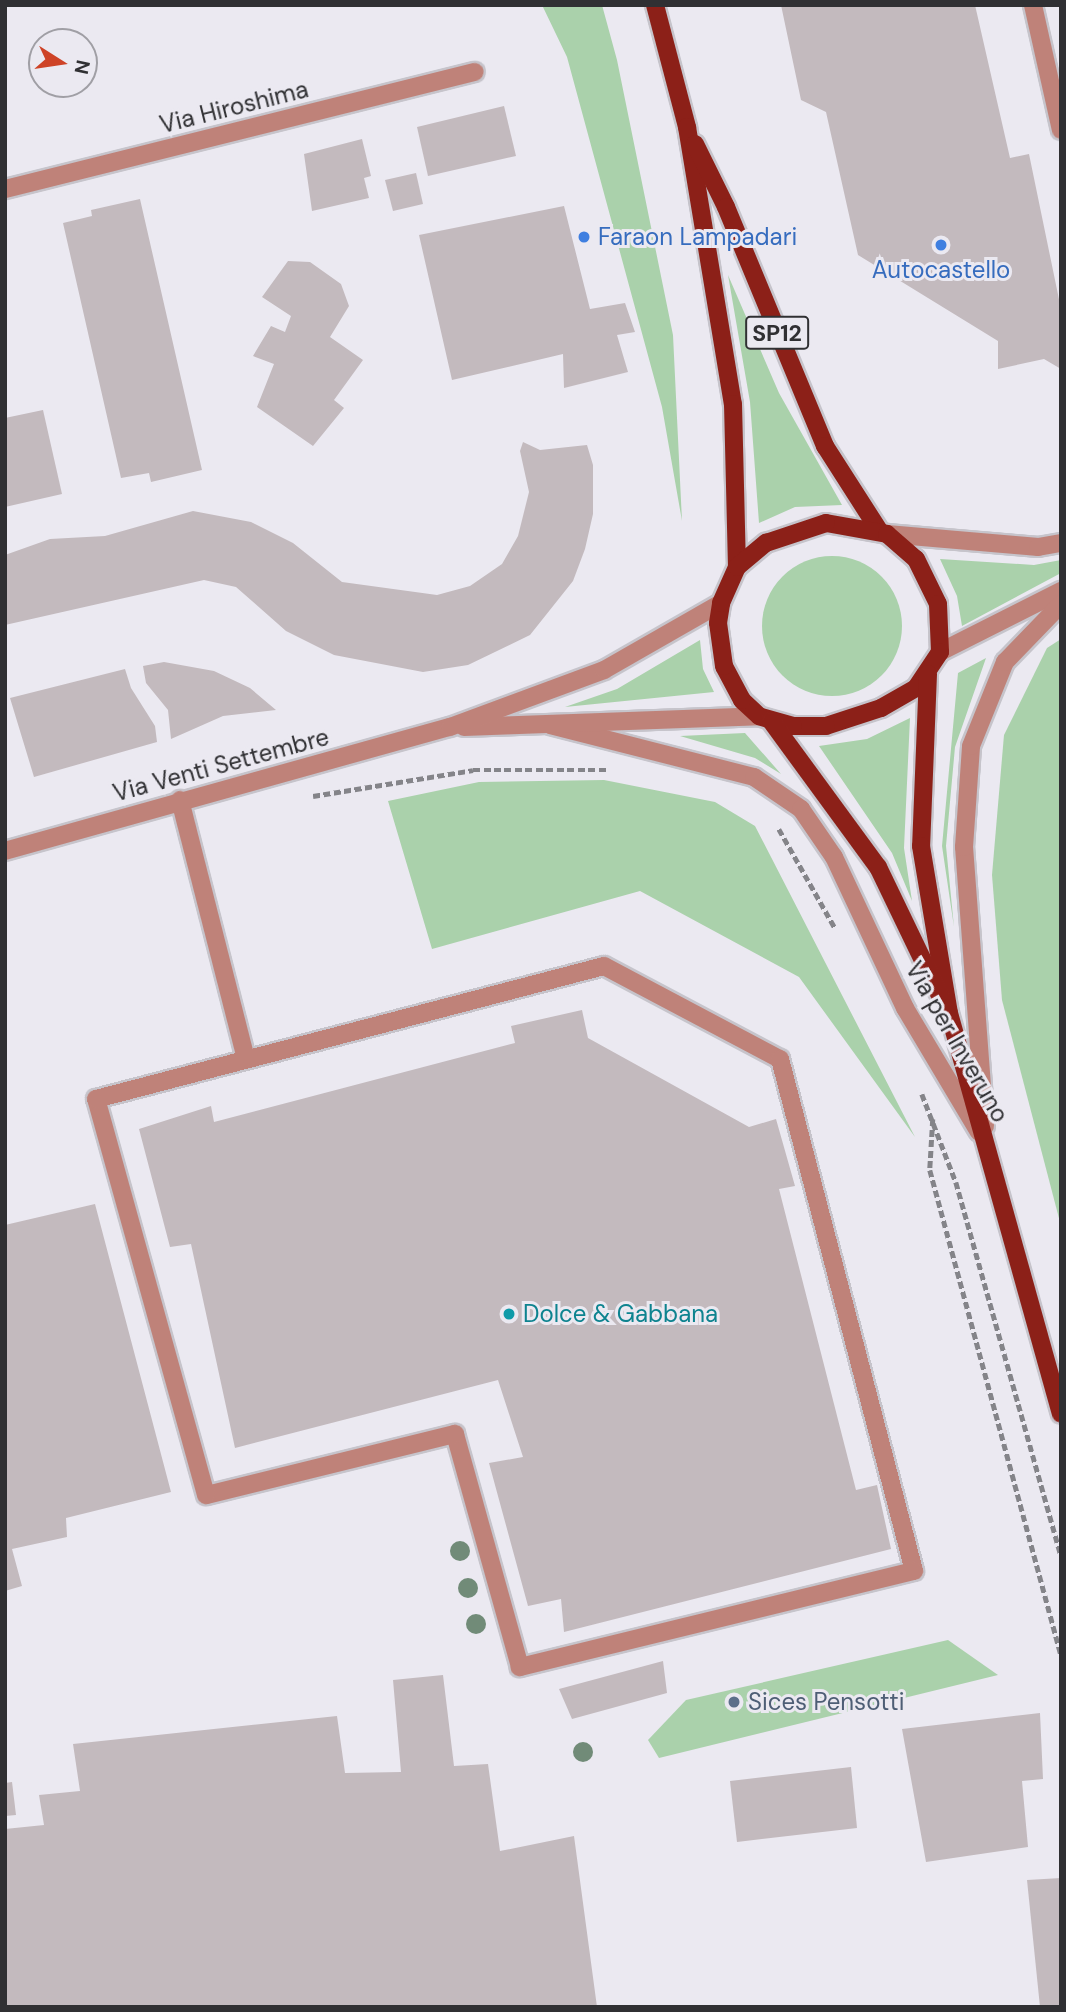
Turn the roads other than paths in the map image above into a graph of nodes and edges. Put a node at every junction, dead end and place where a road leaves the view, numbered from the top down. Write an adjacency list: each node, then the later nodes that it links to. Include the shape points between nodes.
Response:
1 (654, 5): 4 (main road, SP12)
2 (1033, 5): 5 (street)
3 (475, 72): 6 (street, Via Hiroshima)
4 (687, 127): 7 (main road, SP12, via 726,207 825,446); 9 (main road, SP12, via 733,404)
5 (1061, 130)
6 (5, 189)
7 (883, 533): 8 (street, via 1038,547); 9 (main road, via 826,523 803,528 766,543); 13 (main road, via 916,559 929,578 938,604)
8 (1061, 543)
9 (737, 567): 11 (main road)
10 (1061, 591): 13 (street)
11 (721, 604): 15 (main road, via 718,624 724,666 742,700); 17 (street, Via Venti Settembre, via 604,670)
12 (1061, 604): 22 (street, Via per Inveruno, via 1005,662 971,746 964,846)
13 (940, 652): 14 (main road)
14 (928, 674): 15 (main road, via 916,688 881,708 826,726 793,726); 20 (main road, Via per Inveruno, via 921,846)
15 (765, 718): 16 (street, Via Venti Settembre); 20 (main road, Via per Inveruno, via 878,867)
16 (550, 725): 17 (street, Via Venti Settembre); 22 (street, Via per Inveruno, via 754,777 801,809 834,857 905,1008)
17 (450, 727): 18 (street, Via Venti Settembre)
18 (180, 800): 19 (street, Via Venti Settembre); 21 (street)
19 (5, 851)
20 (948, 1013): 22 (main road)
21 (246, 1059): 21 (street, via 96,1099 206,1494 455,1434 520,1667 914,1571 780,1059 604,965)
22 (986, 1144): 23 (main road)
23 (1061, 1414)

